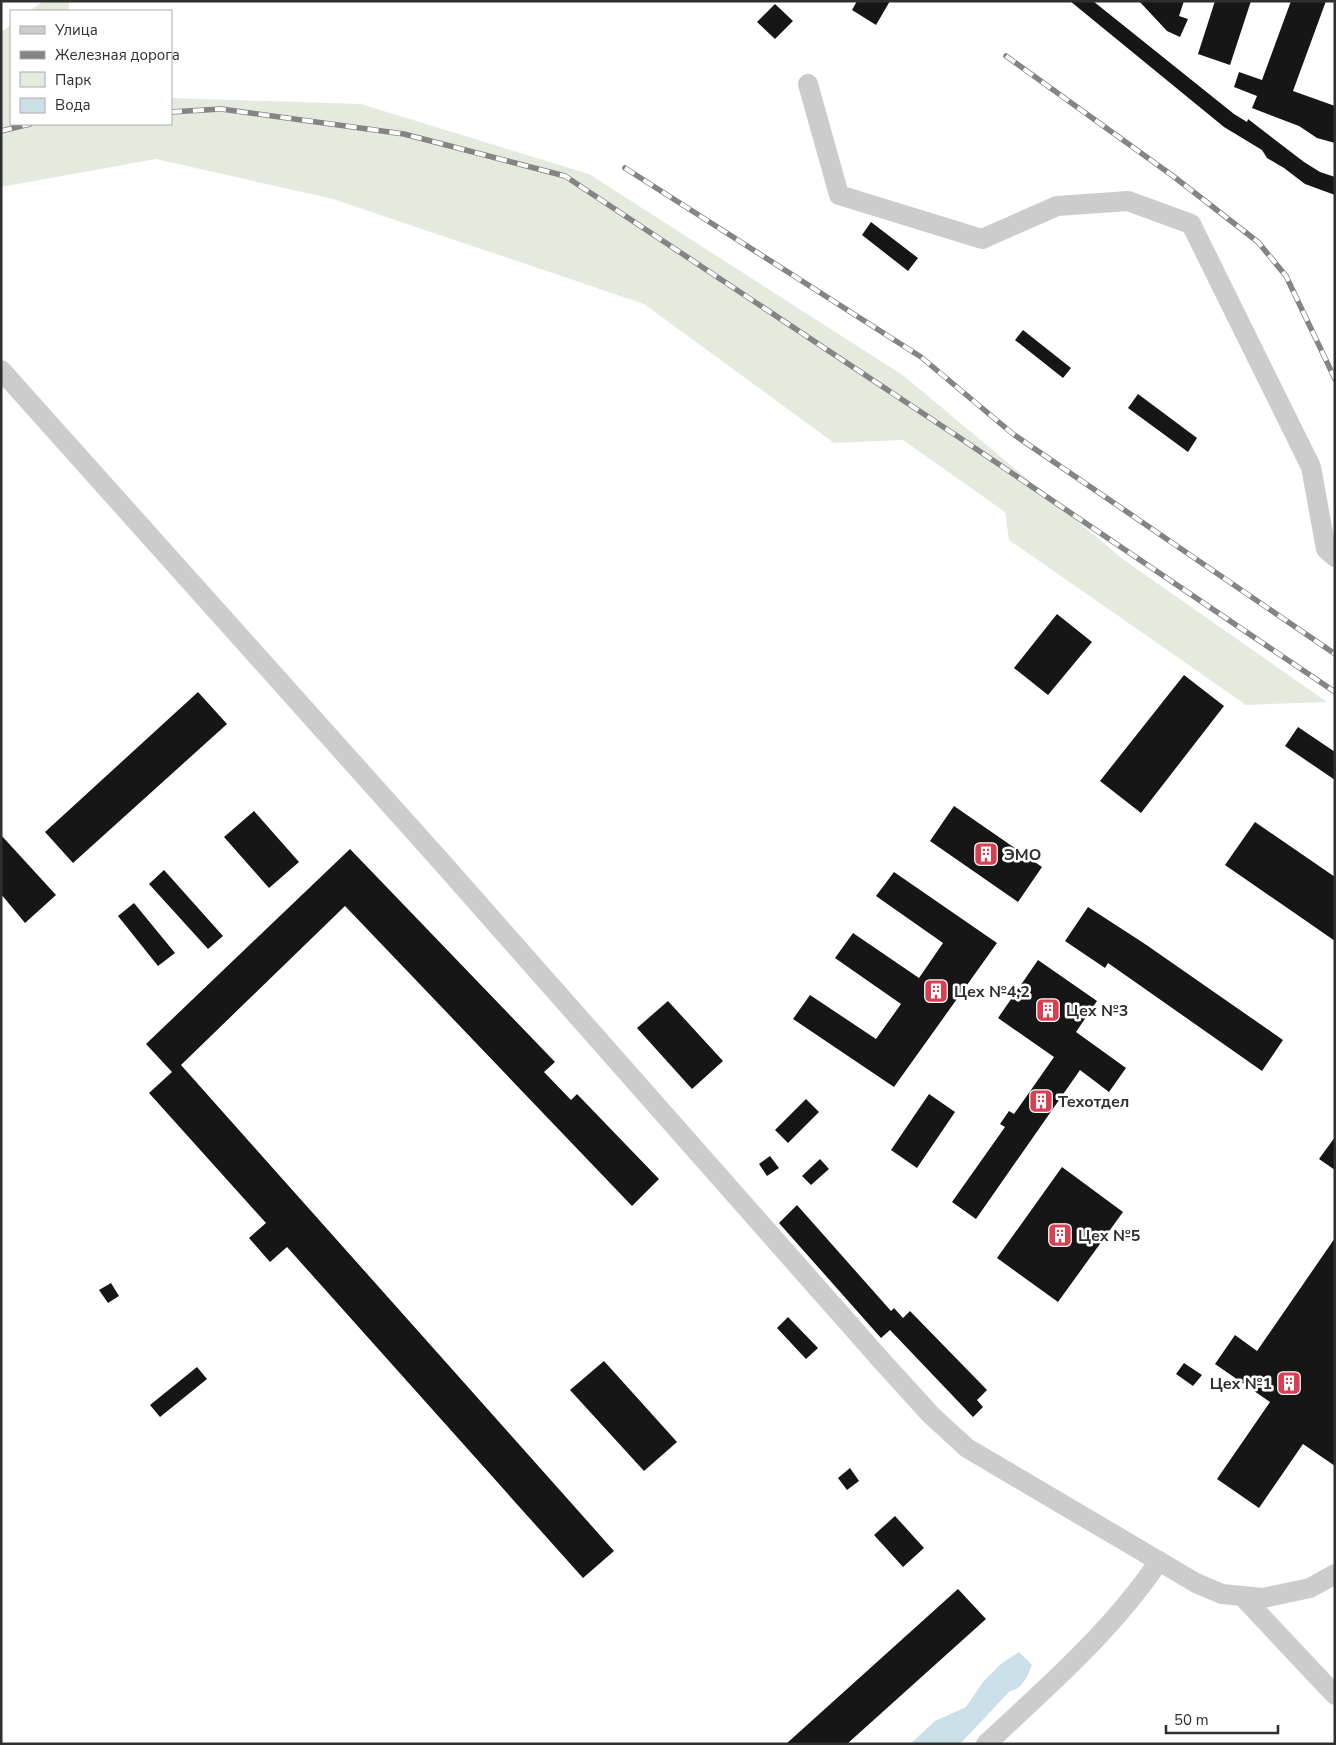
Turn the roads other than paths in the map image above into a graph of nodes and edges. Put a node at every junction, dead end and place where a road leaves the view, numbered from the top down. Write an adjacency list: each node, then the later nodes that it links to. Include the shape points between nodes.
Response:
1 (808, 84): 3 (street, via 838,195 982,239 1057,206 1128,201 1191,224 1311,467 1326,549)
2 (1, 370): 4 (street, via 932,1415 967,1448)
3 (1335, 557)
4 (1159, 1562): 6 (street, via 1222,1594); 8 (street, via 1116,1618)
5 (1335, 1574): 6 (street, via 1310,1588 1263,1598)
6 (1242, 1596): 7 (street)
7 (1335, 1695)
8 (986, 1744)

